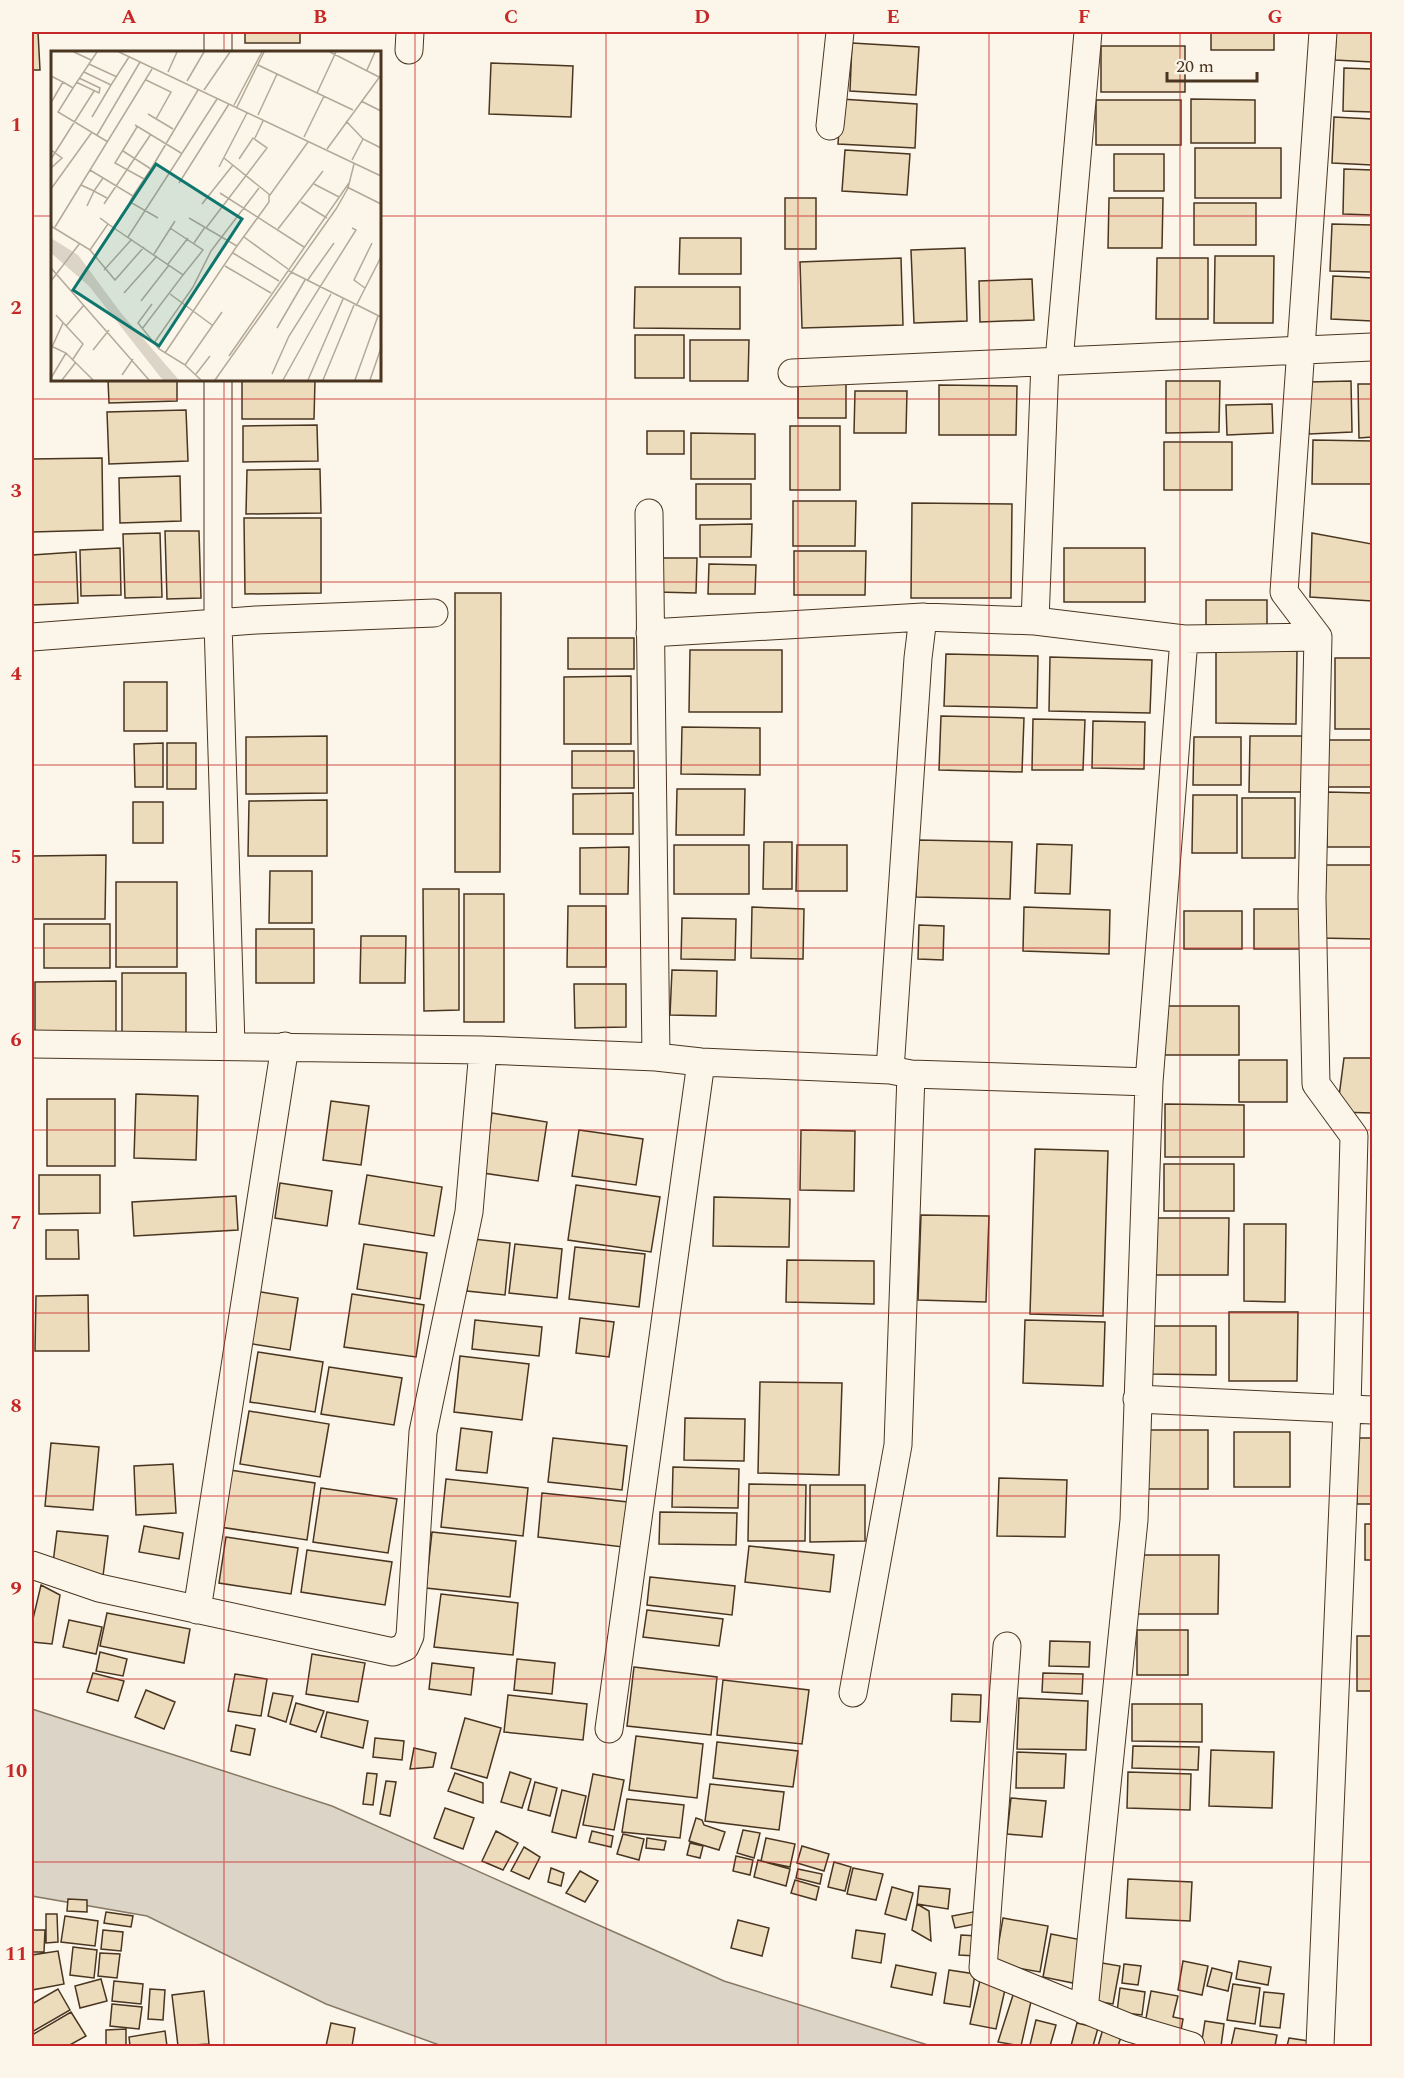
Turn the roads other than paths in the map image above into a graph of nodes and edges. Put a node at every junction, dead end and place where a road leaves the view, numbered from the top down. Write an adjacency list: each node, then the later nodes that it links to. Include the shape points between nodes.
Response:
1 (218, 32): 5 (street)
2 (840, 32): 6 (street)
3 (1088, 32): 9 (street)
4 (1323, 32): 8 (street)
5 (218, 51)
6 (830, 126)
7 (1372, 347): 8 (street)
8 (1299, 350): 9 (street); 19 (street, via 1284,592)
9 (1052, 361): 10 (street); 15 (street)
10 (792, 373)
11 (218, 381): 16 (street)
12 (649, 513): 17 (street)
13 (434, 613): 16 (street)
14 (923, 617): 15 (street); 17 (street); 27 (street, via 917,670)
15 (1035, 621): 20 (street)
16 (218, 623): 18 (street); 22 (street)
17 (650, 633): 25 (street)
18 (32, 637)
19 (1318, 637): 20 (street); 30 (street, via 1312,898 1316,1084 1354,1136)
20 (1184, 639): 28 (street)
21 (32, 1044): 22 (street)
22 (231, 1045): 23 (street)
23 (285, 1046): 24 (street); 32 (street)
24 (483, 1050): 25 (street); 32 (street, via 469,1212 423,1432 410,1636 405,1647 393,1652)
25 (656, 1057): 26 (street)
26 (701, 1062): 27 (street); 35 (street)
27 (900, 1072): 28 (street); 34 (street, via 898,1445)
28 (1149, 1082): 29 (street)
29 (1137, 1399): 30 (street); 36 (street, via 1134,1520)
30 (1360, 1409): 38 (street)
31 (32, 1565): 32 (street, via 99,1588)
32 (197, 1610)
33 (1007, 1646): 36 (street, via 983,1968)
34 (854, 1694)
35 (609, 1729)
36 (1084, 2010): 37 (street)
37 (1191, 2046)
38 (1320, 2046)

